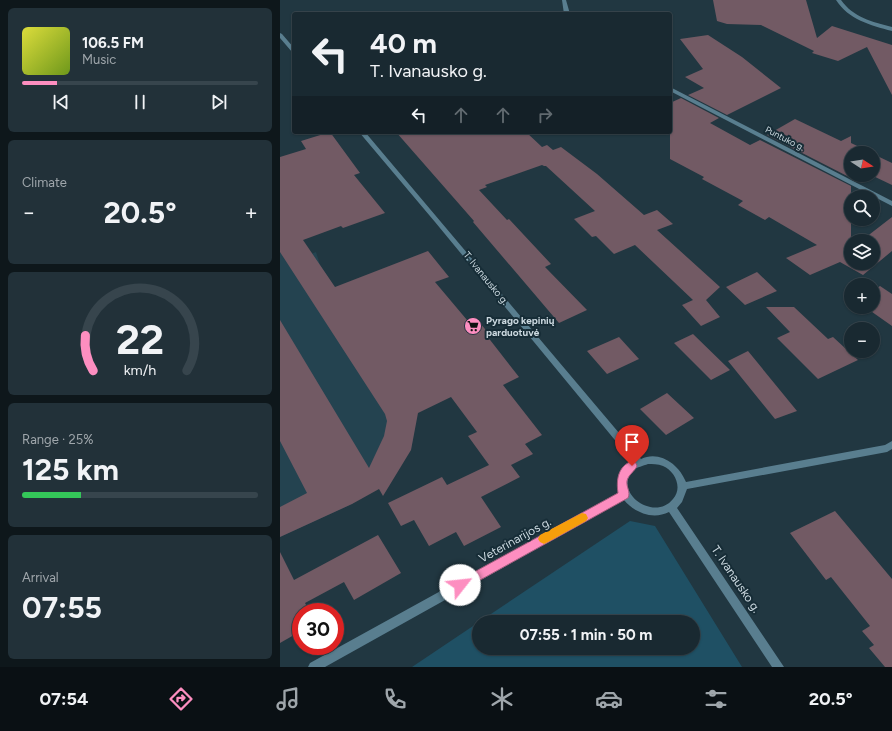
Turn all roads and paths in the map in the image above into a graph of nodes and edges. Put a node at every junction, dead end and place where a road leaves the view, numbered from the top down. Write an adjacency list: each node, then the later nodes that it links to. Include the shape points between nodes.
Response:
1 (564, 0): 3 (street)
2 (838, 0): 4 (street, via 843,9 854,16)
3 (567, 12)
4 (892, 29)
5 (280, 35): 6 (street)
6 (292, 49)
7 (672, 90): 9 (street, Puntuko g.)
8 (364, 134): 11 (street, T. Ivanausko g.)
9 (892, 204)
10 (890, 448): 12 (street)
11 (638, 462): 12 (street, via 664,462 677,472); 13 (street, via 624,476)
12 (683, 486): 14 (street, via 678,501)
13 (624, 495): 14 (street, via 641,509 657,511); 15 (street, Veterinarijos g.)
14 (671, 507): 16 (street, T. Ivanausko g.)
15 (314, 667)
16 (778, 667)

